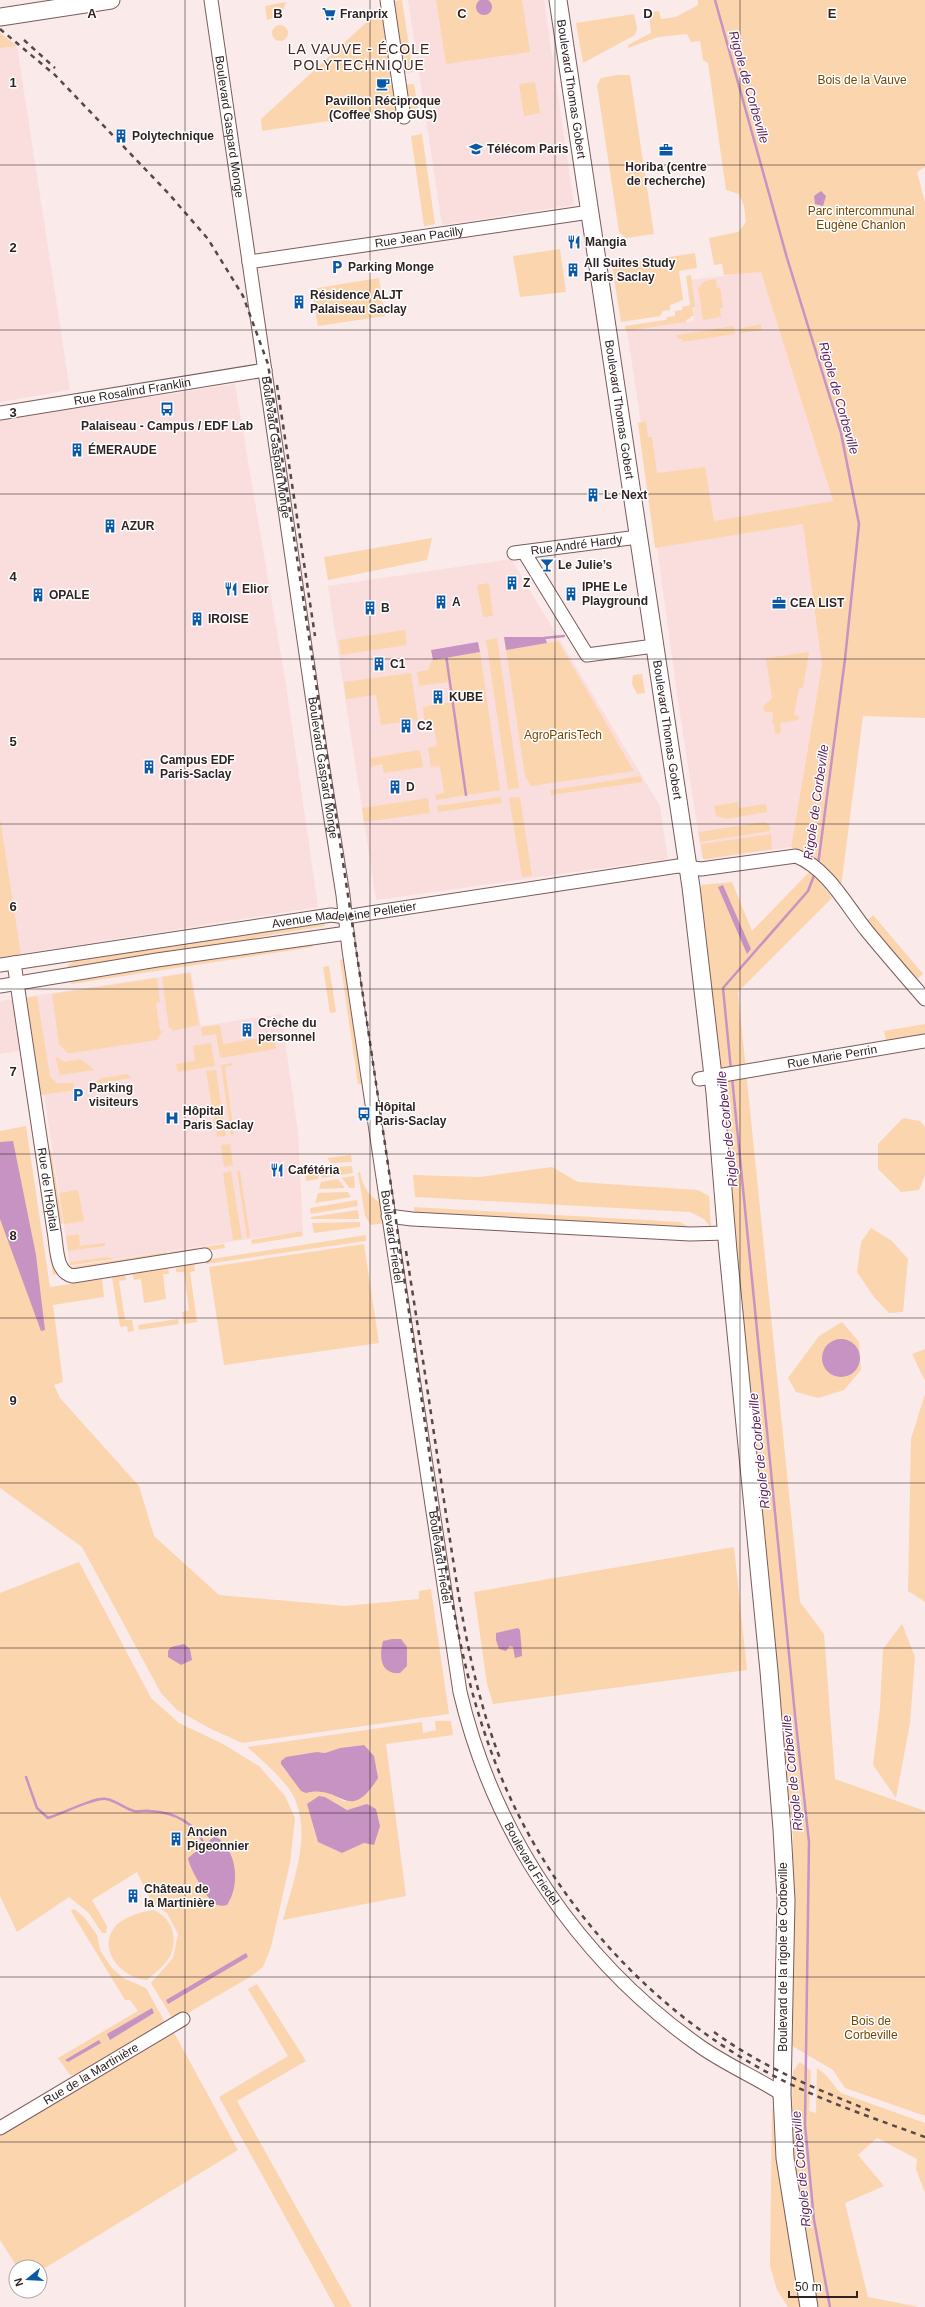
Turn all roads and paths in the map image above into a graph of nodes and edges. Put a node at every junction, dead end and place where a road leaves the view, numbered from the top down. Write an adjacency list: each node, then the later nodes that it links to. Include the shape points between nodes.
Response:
1 (111, 0): 5 (main road)
2 (211, 0): 8 (street, Boulevard Gaspard Monge)
3 (387, 0): 6 (street)
4 (558, 0): 7 (main road, Boulevard Thomas Gobert)
5 (0, 17)
6 (404, 117)
7 (590, 212): 8 (street, Rue Jean Pacilly); 11 (main road, Boulevard Thomas Gobert)
8 (249, 262): 9 (street, Boulevard Gaspard Monge)
9 (265, 370): 10 (street, Rue Rosalind Franklin); 14 (street, Boulevard Gaspard Monge)
10 (0, 413)
11 (638, 537): 12 (main road, Boulevard Thomas Gobert); 12 (street, Rue André Hardy, via 519,552 587,655)
12 (654, 646): 13 (main road, Boulevard Thomas Gobert)
13 (688, 866): 15 (street, Avenue Madeleine Pelletier); 21 (street, Avenue Madeleine Pelletier, via 701,869 796,856 808,861 823,875); 23 (main road, Boulevard de la rigole de Corbeville)
14 (343, 895): 15 (street, Boulevard Friedel)
15 (346, 917): 16 (street, Boulevard Friedel); 17 (street, Avenue Madeleine Pelletier, via 331,914)
16 (347, 932): 19 (street, Avenue Madeleine Pelletier); 24 (street, Boulevard Friedel)
17 (14, 963): 18 (street, Avenue Madeleine Pelletier); 19 (street, Rue de l'Hôpital)
18 (0, 965)
19 (17, 983): 20 (street, Avenue Madeleine Pelletier); 26 (street, Rue de l'Hôpital, via 59,1260 63,1270 67,1275 73,1276)
20 (0, 986)
21 (925, 999)
22 (925, 1041): 23 (street, Rue Marie Perrin)
23 (713, 1077): 25 (main road, Boulevard de la rigole de Corbeville)
24 (388, 1216): 25 (street, via 659,1233); 28 (street, Boulevard Friedel, via 460,1692 474,1744 501,1812 537,1878 576,1930 615,1975 700,2047 732,2068)
25 (727, 1233): 28 (main road, Boulevard de la rigole de Corbeville, via 771,1687 782,1829 786,1900)
26 (205, 1255)
27 (183, 2019): 29 (street, Rue de la Martinière)
28 (782, 2094): 30 (main road, Boulevard de la rigole de Corbeville, via 785,2158)
29 (0, 2128)
30 (809, 2307)

